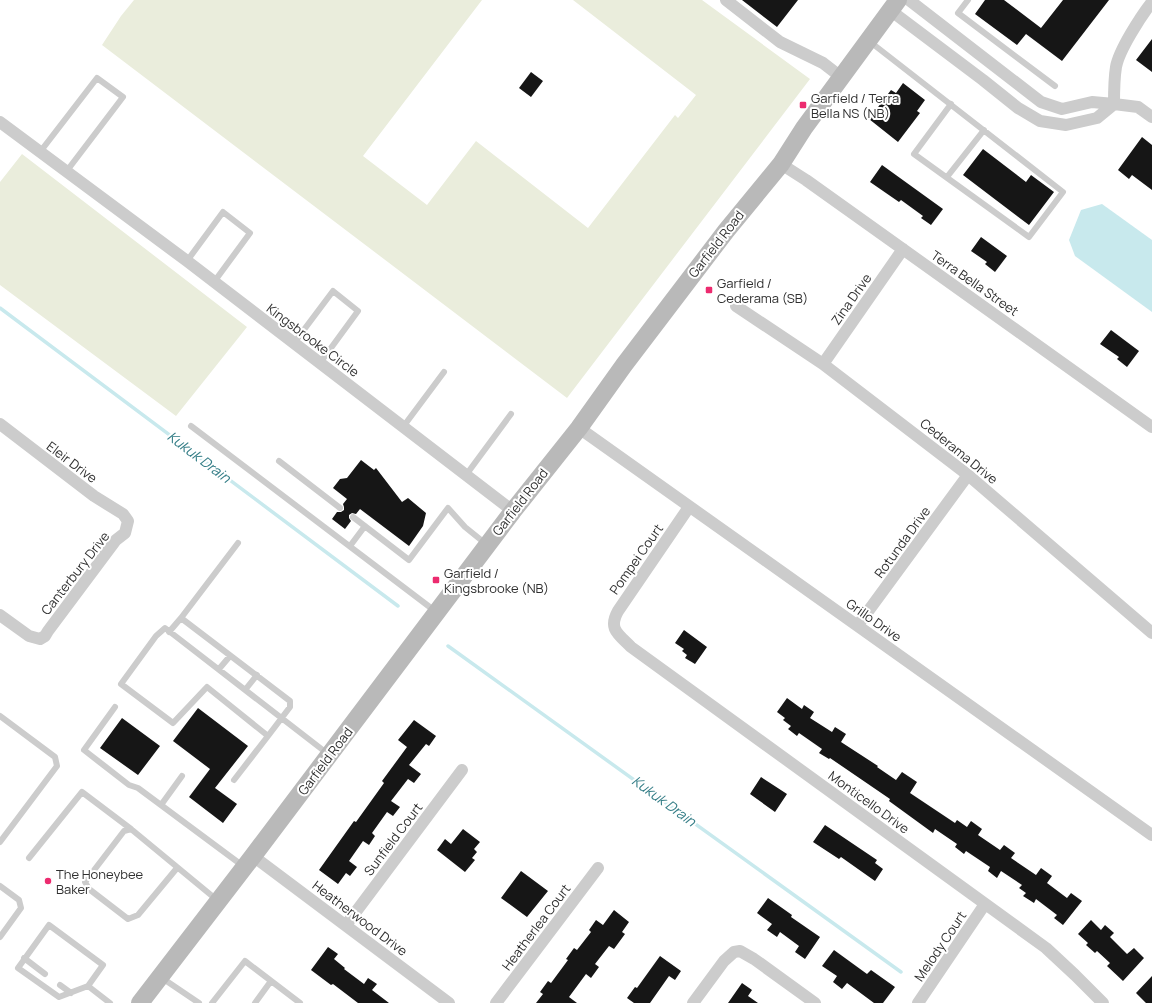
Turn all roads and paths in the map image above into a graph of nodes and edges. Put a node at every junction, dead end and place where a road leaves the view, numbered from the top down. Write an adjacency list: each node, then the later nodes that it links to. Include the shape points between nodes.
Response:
1 (909, 0): 7 (street)
2 (968, 0): 10 (lane, via 958,13)
3 (730, 1): 8 (street, via 780,42 823,63)
4 (1152, 2): 12 (street, via 1130,35 1116,66)
5 (894, 5): 6 (main road, Garfield Road); 9 (street)
6 (868, 40): 8 (main road, Garfield Road); 11 (lane)
7 (993, 66): 9 (street); 12 (street, via 1041,102 1062,109 1092,102)
8 (841, 77): 17 (main road, Garfield Road)
9 (983, 80): 12 (street, via 1018,108 1040,121 1066,125 1081,122 1097,118)
10 (1055, 86)
11 (951, 104): 15 (lane); 19 (lane, via 914,154)
12 (1114, 104): 13 (street, via 1138,107)
13 (1152, 117)
14 (0, 122): 16 (street, Kingsbrooke Circle)
15 (984, 130): 19 (lane); 19 (lane, via 1063,192 1029,237)
16 (40, 152): 18 (street, Kingsbrooke Circle); 18 (lane, via 97,78 123,97)
17 (781, 164): 20 (street, Terra Bella Street); 33 (main road, Garfield Road, via 726,230)
18 (66, 172): 21 (street, Kingsbrooke Circle)
19 (947, 177)
20 (903, 249): 26 (street, Zina Drive); 32 (street, Terra Bella Street)
21 (187, 261): 22 (street, Kingsbrooke Circle); 22 (lane, via 223,212 250,233)
22 (214, 282): 24 (street, Kingsbrooke Circle)
23 (736, 306): 26 (street, Cederama Drive)
24 (294, 343): 25 (street, Kingsbrooke Circle); 25 (lane, via 333,291 358,311)
25 (320, 363): 31 (street, Kingsbrooke Circle)
26 (823, 364): 36 (street, Cederama Drive)
27 (444, 372): 31 (lane)
28 (511, 414): 35 (lane)
29 (0, 424): 41 (street, Eleir Drive, via 94,496 123,514)
30 (192, 426): 45 (lane)
31 (403, 426): 35 (street, Kingsbrooke Circle)
32 (1152, 427)
33 (579, 428): 37 (street, Grillo Drive); 39 (main road, Garfield Road)
34 (279, 461): 38 (lane)
35 (466, 475): 39 (street, Kingsbrooke Circle)
36 (968, 475): 49 (street, Rotunda Drive); 52 (street, Cederama Drive)
37 (689, 507): 49 (street, Grillo Drive); 50 (street, Pompei Court, via 618,611 614,618)
38 (340, 508)
39 (513, 511): 44 (main road, Garfield Road)
40 (353, 517): 42 (lane)
41 (128, 521): 47 (street, Canterbury Drive, via 125,533 116,540 45,636 40,639 29,636)
42 (365, 526): 44 (lane, via 409,560 448,508 465,527); 45 (lane)
43 (238, 543): 48 (lane)
44 (487, 545): 46 (main road, Garfield Road)
45 (350, 546): 46 (lane)
46 (437, 612): 61 (main road, Garfield Road)
47 (0, 615)
48 (181, 618): 51 (lane); 53 (lane)
49 (858, 626): 67 (street, Grillo Drive)
50 (614, 630): 75 (street, Monticello Drive, via 631,647)
51 (169, 632): 54 (lane); 60 (lane, via 165,628 156,636 121,684 173,723 207,687)
52 (1152, 634)
53 (230, 656): 54 (lane); 55 (lane)
54 (218, 669): 56 (lane)
55 (257, 676): 56 (lane); 59 (lane, via 290,701 290,707)
56 (245, 690): 59 (lane)
57 (115, 707): 65 (lane, via 84,750 129,785 138,788)
58 (0, 716): 68 (lane, via 55,757 56,766)
59 (282, 718): 60 (lane); 61 (lane)
60 (268, 736): 64 (lane)
61 (329, 754): 70 (main road, Garfield Road)
62 (462, 770): 76 (street, Sunfield Court)
63 (182, 776): 65 (lane)
64 (234, 780)
65 (161, 805): 70 (lane)
66 (131, 830): 69 (lane, via 82,792); 71 (lane); 71 (lane, via 124,831 85,882 89,889 128,919 138,915)
67 (1152, 835)
68 (0, 842)
69 (29, 858)
70 (249, 862): 74 (main road, Garfield Road); 76 (street, Heatherwood Drive)
71 (177, 868): 74 (lane)
72 (598, 868): 92 (street, Heatherlea Court)
73 (0, 886): 77 (lane, via 19,900 21,908)
74 (219, 901): 80 (main road, Garfield Road)
75 (985, 904): 95 (street, Melody Court); 96 (street, Monticello Drive, via 1046,948)
76 (346, 925): 91 (street, Heatherwood Drive)
77 (0, 937)
78 (24, 958): 79 (lane); 83 (lane, via 48,924 102,965); 84 (lane, via 18,968 59,997)
79 (45, 974)
80 (161, 976): 86 (main road, Garfield Road); 87 (lane)
81 (271, 981): 88 (lane, via 245,962); 89 (lane); 90 (lane)
82 (60, 985): 84 (lane)
83 (88, 986): 84 (lane); 85 (lane)
84 (71, 992)
85 (110, 1003)
86 (140, 1003)
87 (199, 1003)
88 (212, 1003)
89 (255, 1003)
90 (300, 1003)
91 (449, 1003)
92 (496, 1003)
93 (693, 1003): 94 (street, via 724,961 734,952 740,951)
94 (815, 1003)
95 (918, 1003)
96 (1103, 1003)

